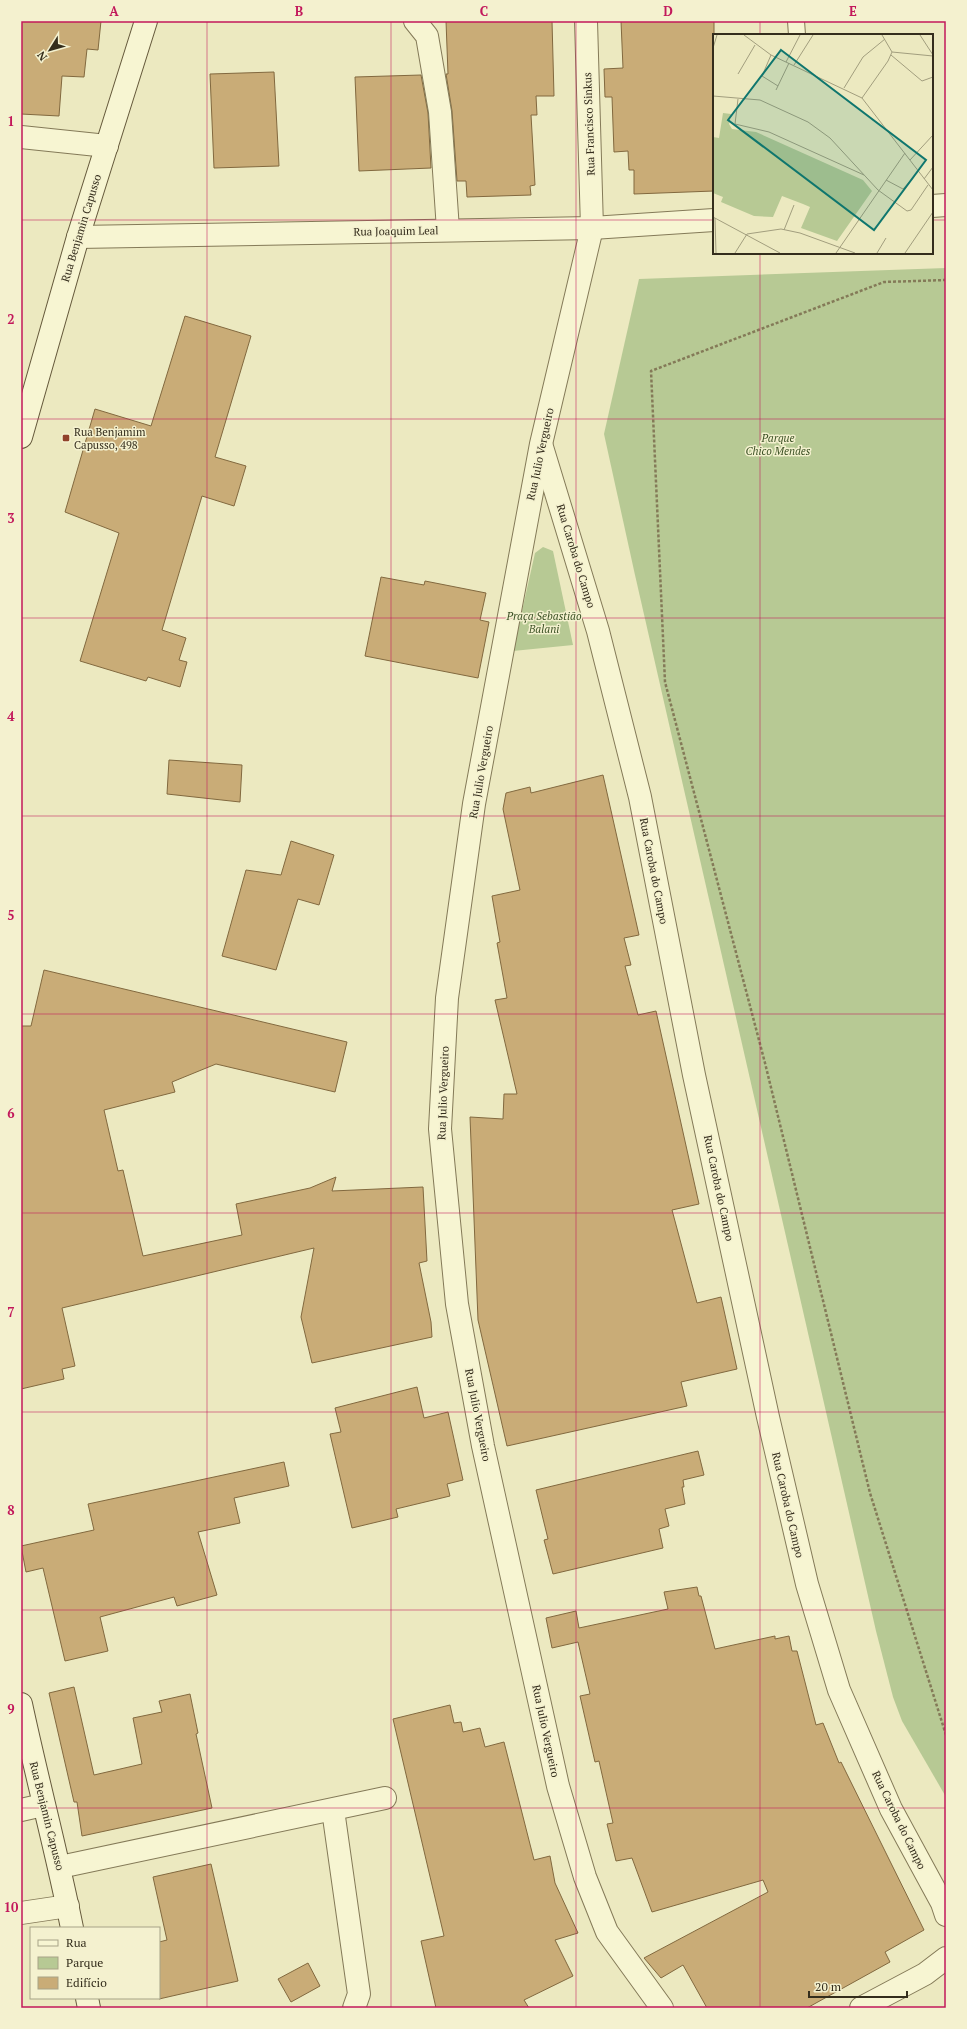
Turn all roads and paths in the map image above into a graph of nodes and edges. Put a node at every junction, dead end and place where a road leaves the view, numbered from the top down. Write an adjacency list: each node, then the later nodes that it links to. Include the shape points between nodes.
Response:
1 (146, 21): 7 (street, Rua Benjamin Capusso)
2 (415, 21): 12 (street, via 427,36 440,112)
3 (586, 21): 11 (street, Rua Francisco Sinkus)
4 (796, 21): 5 (lane)
5 (797, 34)
6 (21, 137): 7 (street)
7 (107, 146): 13 (street, Rua Benjamin Capusso)
8 (946, 205): 9 (street)
9 (933, 206)
10 (713, 220): 11 (street, Rua Joaquim Leal)
11 (592, 228): 12 (street, Rua Joaquim Leal); 16 (street, Rua Julio Vergueiro)
12 (448, 230): 13 (street, Rua Joaquim Leal)
13 (78, 236): 15 (street, Rua Benjamin Capusso)
14 (946, 280): 18 (path, via 884,282 651,371 665,682 765,1063 870,1493)
15 (21, 437)
16 (541, 444): 26 (street, Rua Caroba do Campo, via 598,631 640,797 694,1075 807,1584 839,1690 891,1809); 30 (street, Rua Julio Vergueiro, via 474,804 447,998 440,1129 457,1304 483,1446 558,1786 585,1877 607,1932)
17 (21, 1704): 20 (street, Rua Benjamin Capusso)
18 (946, 1735)
19 (385, 1798): 22 (street)
20 (43, 1805): 21 (street); 23 (street, Rua Benjamin Capusso)
21 (21, 1810)
22 (333, 1810): 23 (street); 29 (street, via 358,1994)
23 (60, 1867): 24 (street, Rua Benjamin Capusso)
24 (68, 1906): 25 (street); 27 (street, Rua Benjamin Capusso)
25 (21, 1913)
26 (946, 1915)
27 (72, 1927)
28 (946, 1958): 31 (street, via 925,1974)
29 (354, 2008)
30 (662, 2008)
31 (861, 2008)

